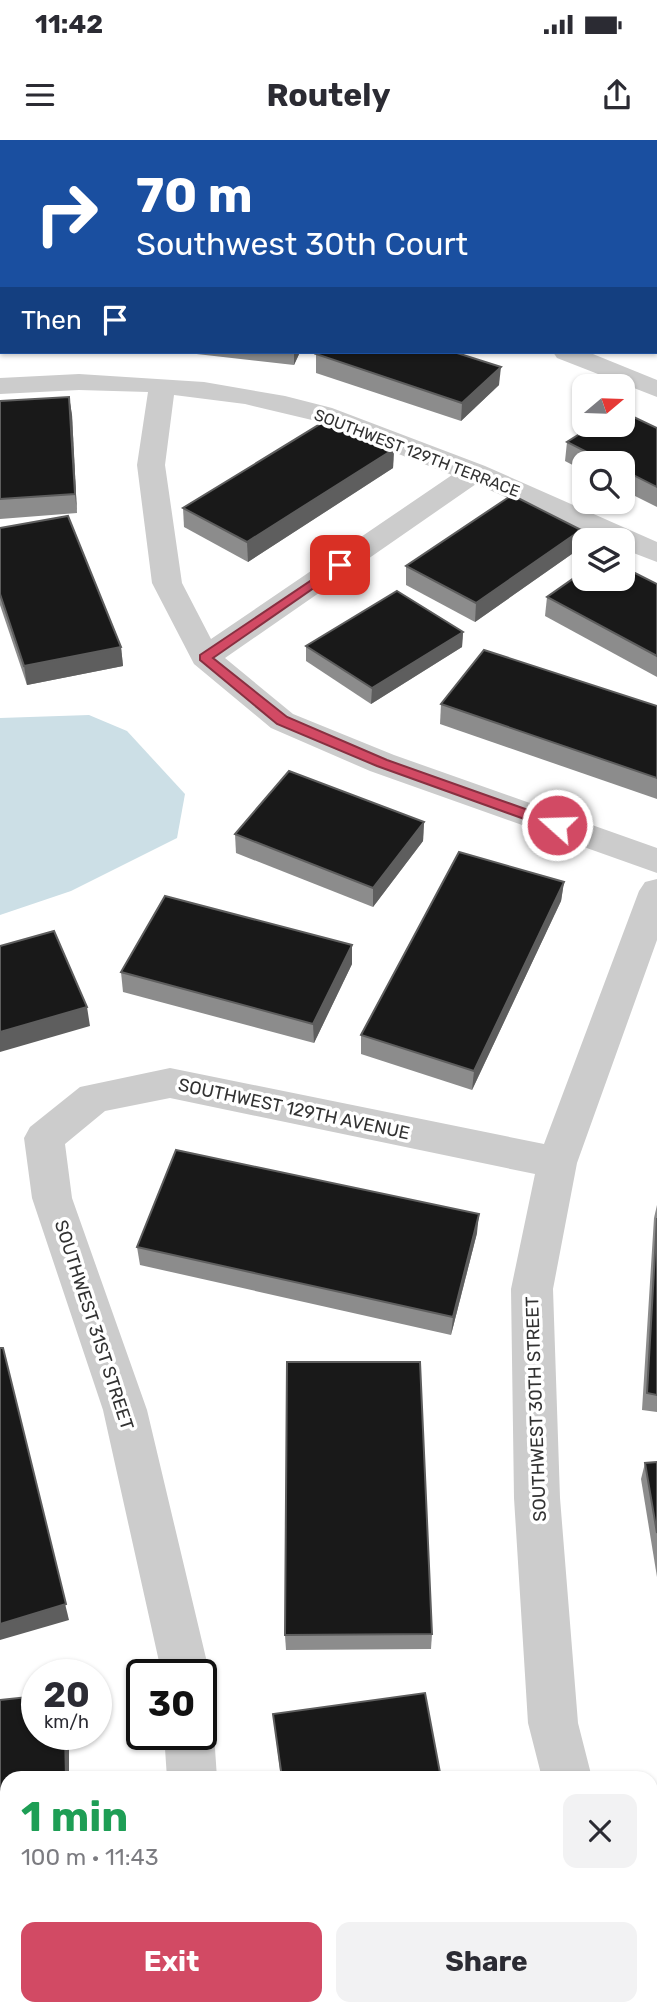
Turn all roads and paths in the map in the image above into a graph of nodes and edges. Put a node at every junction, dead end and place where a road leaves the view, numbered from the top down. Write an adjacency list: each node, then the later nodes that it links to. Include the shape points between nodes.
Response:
1 (571, 354): 4 (street)
2 (0, 386): 3 (street, SOUTHWEST 129TH TERRACE, via 92,381)
3 (162, 387): 5 (street, SOUTHWEST 129TH TERRACE, via 229,394 322,414); 7 (street, via 151,465 167,583)
4 (657, 389)
5 (475, 472): 6 (street, SOUTHWEST 129TH TERRACE); 7 (street)
6 (657, 553)
7 (205, 657): 8 (street, via 282,720 382,763)
8 (657, 860)
9 (657, 891): 11 (street, SOUTHWEST 30TH STREET)
10 (44, 1139): 11 (street, SOUTHWEST 129TH AVENUE, via 94,1098 170,1083); 12 (street, SOUTHWEST 31ST STREET, via 52,1198 125,1410)
11 (557, 1163): 15 (street, SOUTHWEST 30TH STREET, via 532,1289 537,1498 552,1710)
12 (182, 1659)
13 (190, 1750): 14 (street)
14 (192, 1771)
15 (565, 1771)

